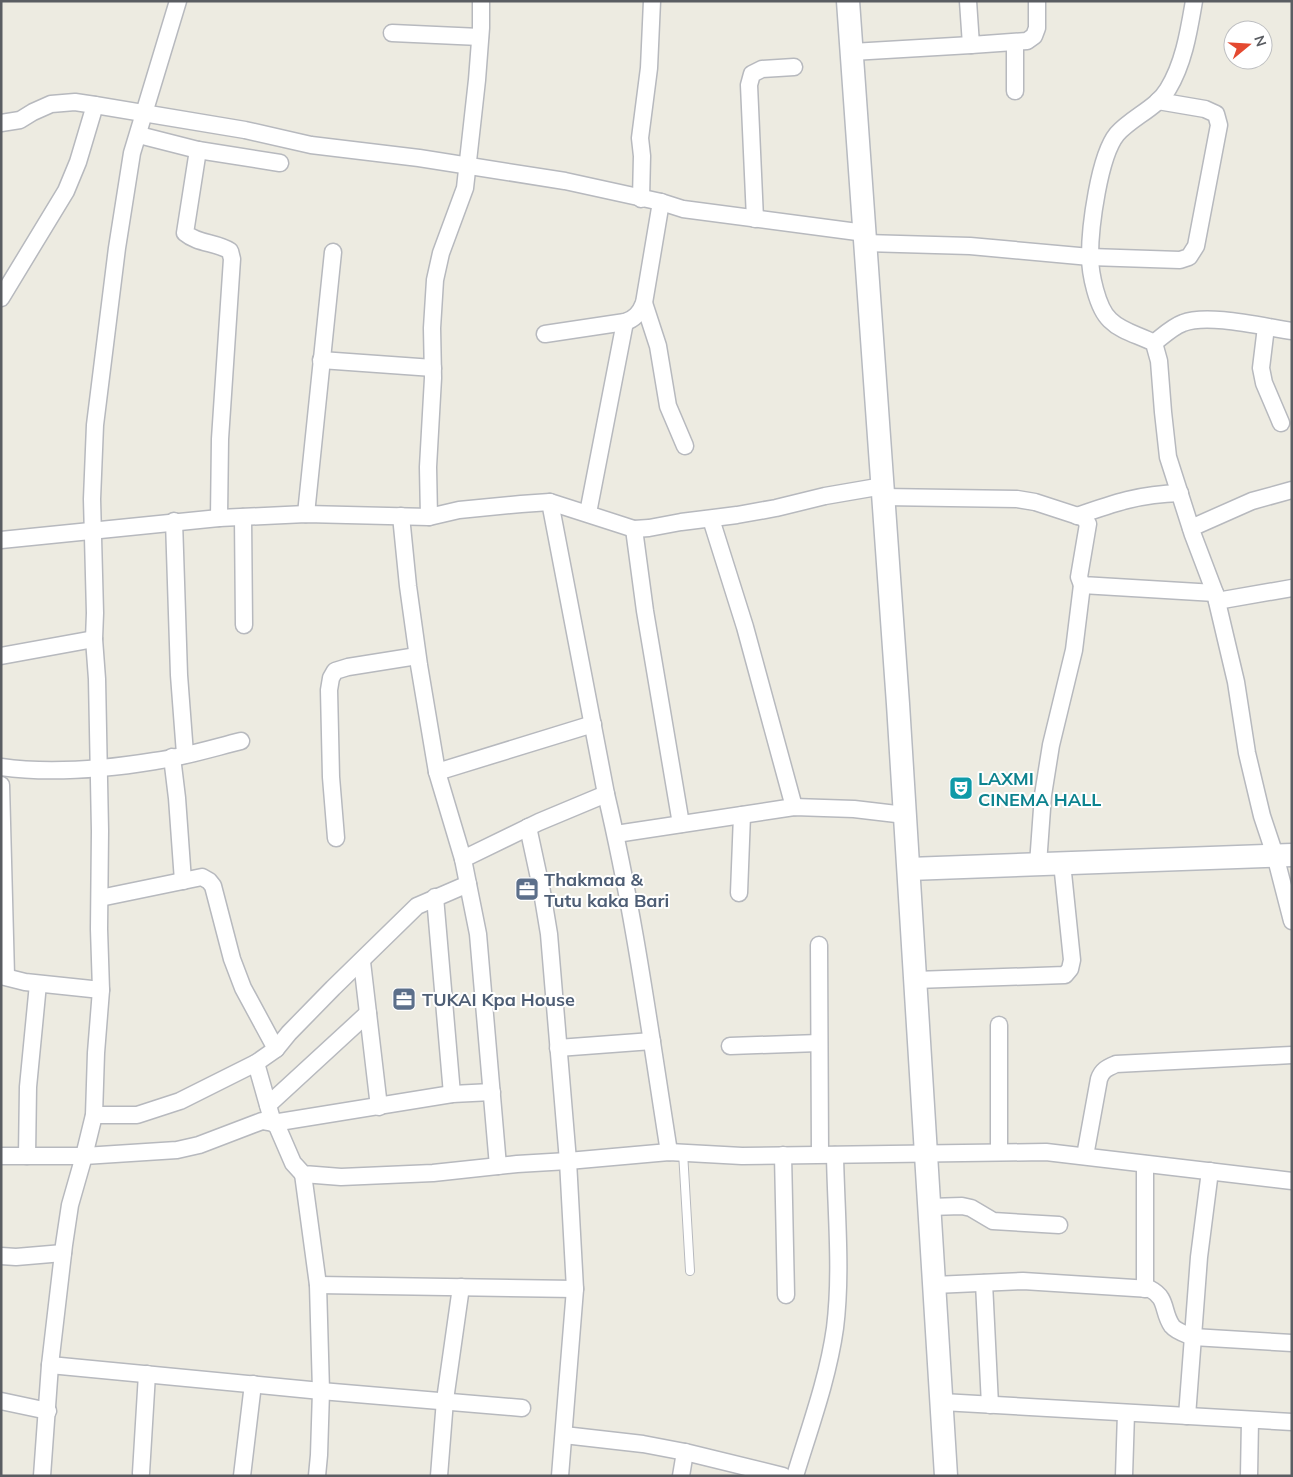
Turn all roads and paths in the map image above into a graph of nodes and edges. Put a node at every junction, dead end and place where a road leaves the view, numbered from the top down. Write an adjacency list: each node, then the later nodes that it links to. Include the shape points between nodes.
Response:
1 (178, 1): 17 (street)
2 (480, 1): 9 (street)
3 (652, 1): 23 (street, via 649,68 640,138)
4 (848, 1): 12 (street)
5 (968, 1): 11 (street)
6 (1037, 1): 10 (street, via 1034,36 1027,41)
7 (1194, 1): 15 (street, via 1177,73)
8 (392, 34): 9 (street)
9 (480, 37): 22 (street)
10 (1015, 42): 11 (street); 14 (street)
11 (971, 45): 12 (street)
12 (852, 52): 26 (street)
13 (794, 67): 25 (street, via 762,69 752,74 749,85)
14 (1015, 91)
15 (1158, 101): 28 (street, via 1116,135 1108,152 1097,192); 28 (street, via 1205,109 1216,114 1219,125 1196,246 1189,257 1180,260)
16 (95, 105): 17 (street); 18 (street, via 75,102 51,104 20,120); 29 (street, via 66,191)
17 (145, 114): 19 (street); 22 (street, via 245,130 311,146)
18 (1, 123)
19 (139, 135): 20 (street); 55 (street, via 132,153 124,200 95,425)
20 (198, 150): 21 (street); 50 (street, via 185,233 192,239 222,246 230,251 232,259 220,439)
21 (280, 163)
22 (468, 167): 23 (street, via 565,181); 37 (street, via 465,188 441,253 435,280)
23 (641, 199): 24 (street)
24 (661, 202): 25 (street, via 683,209); 30 (street)
25 (754, 219): 26 (street)
26 (865, 238): 28 (street); 41 (street)
27 (333, 252): 36 (street)
28 (1090, 257): 35 (street, via 1094,292 1108,320)
29 (1, 298)
30 (644, 303): 31 (street, via 641,312); 39 (street, via 658,346 668,406)
31 (625, 322): 34 (street); 44 (street)
32 (1266, 327): 33 (street); 35 (street, via 1198,319 1182,323); 38 (street, via 1262,376)
33 (1292, 332)
34 (545, 334)
35 (1154, 343): 42 (street, via 1159,361 1168,457)
36 (321, 360): 37 (street); 45 (street)
37 (433, 368): 49 (street)
38 (1281, 423)
39 (685, 446)
40 (1292, 490): 53 (street, via 1252,501)
41 (883, 492): 48 (street, via 1017,499); 51 (street, via 825,496); 74 (street)
42 (1180, 493): 48 (street, via 1123,500); 53 (street)
43 (550, 502): 44 (street); 49 (street, via 467,509); 64 (street)
44 (588, 513): 54 (street)
45 (306, 514): 46 (street); 47 (street)
46 (243, 516): 50 (street); 60 (street)
47 (401, 516): 49 (street); 63 (street)
48 (1077, 516): 57 (street, via 1088,524 1079,577)
49 (429, 517)
50 (219, 518): 52 (street)
51 (710, 519): 54 (street); 72 (street, via 745,626)
52 (174, 521): 55 (street); 66 (street)
53 (1191, 528): 59 (street)
54 (634, 529): 75 (street)
55 (93, 530): 56 (street); 61 (street)
56 (1, 540)
57 (1082, 585): 59 (street); 82 (street, via 1074,650 1042,794)
58 (1292, 588): 59 (street)
59 (1216, 597): 79 (street, via 1262,816)
60 (244, 625)
61 (94, 639): 62 (street); 68 (street)
62 (1, 656)
63 (418, 656): 69 (street); 78 (street, via 348,667 335,671 331,678 331,777)
64 (594, 724): 69 (street); 71 (street)
65 (241, 741): 66 (street)
66 (178, 756): 68 (street); 84 (street)
67 (1, 767): 68 (street)
68 (98, 768): 88 (street)
69 (437, 772): 80 (street)
70 (1, 785): 92 (street)
71 (606, 794): 76 (street); 77 (street)
72 (794, 807): 73 (street); 74 (street)
73 (742, 815): 75 (street); 86 (street)
74 (905, 816): 83 (street)
75 (681, 824): 77 (street)
76 (528, 827): 80 (street); 101 (street, via 549,934)
77 (616, 834): 98 (street)
78 (336, 838)
79 (1283, 855): 81 (street); 89 (street)
80 (462, 859): 85 (street)
81 (1062, 863): 82 (street); 93 (street, via 1072,960 1065,975)
82 (1038, 864): 83 (street)
83 (908, 869): 93 (street)
84 (182, 881): 88 (street); 102 (street, via 202,877 213,886 232,959)
85 (468, 884): 87 (street); 105 (street, via 478,934)
86 (739, 893)
87 (435, 897): 91 (street, via 418,906); 106 (street)
88 (100, 898): 95 (street)
89 (1292, 921)
90 (819, 945): 99 (street)
91 (362, 962): 96 (street); 102 (street)
92 (4, 976): 94 (street)
93 (915, 980): 114 (street)
94 (38, 984): 95 (street); 117 (street, via 28,1087)
95 (101, 990): 109 (street)
96 (368, 1013): 107 (street); 108 (street)
97 (999, 1025): 112 (street)
98 (652, 1041): 101 (street); 111 (street)
99 (819, 1043): 100 (street); 113 (street)
100 (730, 1046)
101 (558, 1048): 120 (street)
102 (276, 1049): 104 (street)
103 (1292, 1055): 119 (street, via 1116,1064 1107,1068 1099,1079)
104 (256, 1064): 107 (street); 109 (street, via 180,1102 137,1115)
105 (492, 1092): 106 (street); 122 (street)
106 (452, 1094): 108 (street)
107 (268, 1105): 110 (street)
108 (379, 1106): 110 (street)
109 (94, 1115): 118 (street)
110 (273, 1123): 118 (street, via 262,1121 199,1145 176,1150); 124 (street, via 293,1163)
111 (676, 1152): 115 (street); 120 (street); 130 (lane)
112 (999, 1152): 114 (street); 119 (street)
113 (828, 1154): 114 (street); 115 (street); 164 (street, via 838,1294 828,1366)
114 (926, 1154): 126 (street)
115 (783, 1155): 137 (street)
116 (1, 1156): 117 (street)
117 (26, 1156): 118 (street)
118 (84, 1156): 128 (street, via 70,1205)
119 (1085, 1156): 121 (street)
120 (568, 1161): 122 (street); 136 (street)
121 (1146, 1164): 123 (street); 135 (street)
122 (498, 1166): 124 (street, via 341,1177)
123 (1210, 1171): 125 (street); 138 (street)
124 (303, 1174): 132 (street)
125 (1292, 1181)
126 (929, 1207): 127 (street, via 962,1206 993,1221); 133 (street)
127 (1060, 1225)
128 (63, 1253): 129 (street); 140 (street)
129 (1, 1256)
130 (690, 1271)
131 (984, 1283): 133 (street); 135 (street, via 1023,1281); 147 (street)
132 (318, 1284): 134 (street); 143 (street)
133 (934, 1285): 146 (street)
134 (460, 1287): 136 (street); 145 (street)
135 (1144, 1288): 138 (street, via 1161,1297 1172,1325)
136 (575, 1289): 154 (street)
137 (786, 1295)
138 (1193, 1337): 139 (street); 151 (street)
139 (1292, 1342)
140 (50, 1365): 141 (street); 149 (street)
141 (147, 1374): 142 (street); 156 (street)
142 (253, 1384): 143 (street); 158 (street)
143 (321, 1391): 145 (street); 159 (street)
144 (1, 1400): 149 (street)
145 (445, 1400): 148 (street); 160 (street)
146 (942, 1402): 147 (street); 165 (street)
147 (990, 1405): 150 (street)
148 (522, 1408)
149 (48, 1411): 157 (street)
150 (1126, 1413): 151 (street); 166 (street)
151 (1187, 1416): 152 (street)
152 (1250, 1420): 153 (street); 167 (street)
153 (1292, 1422)
154 (564, 1435): 155 (street); 161 (street)
155 (685, 1452): 162 (street); 163 (street)
156 (141, 1473)
157 (42, 1476)
158 (242, 1476)
159 (317, 1476)
160 (439, 1476)
161 (560, 1476)
162 (680, 1476)
163 (783, 1476)
164 (795, 1476)
165 (946, 1476)
166 (1124, 1476)
167 (1248, 1476)

